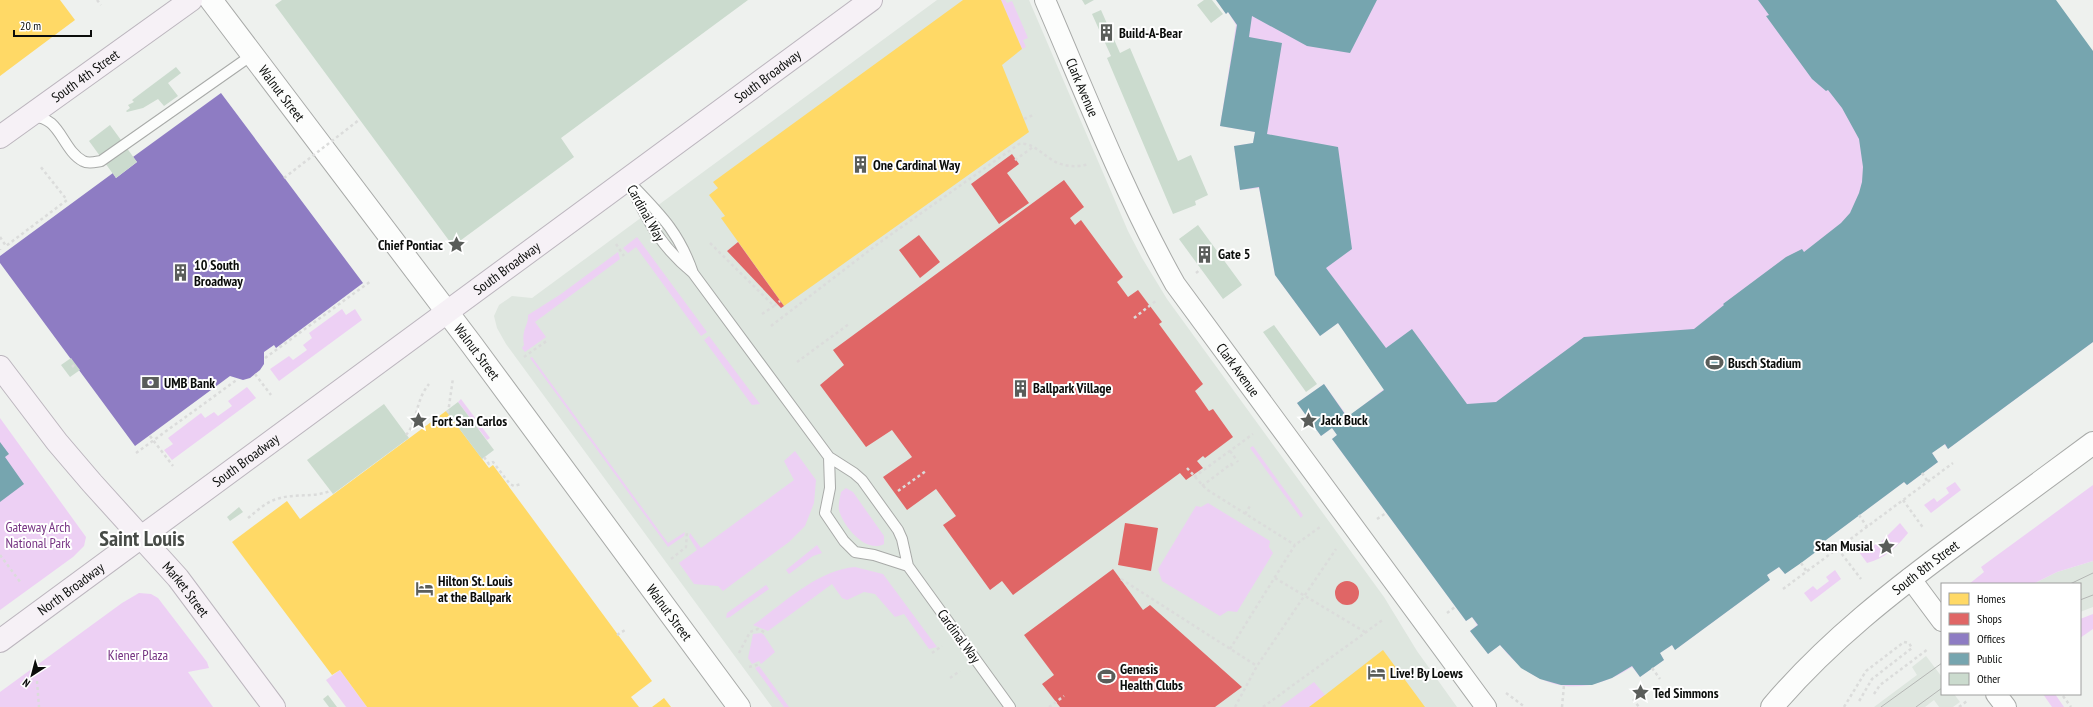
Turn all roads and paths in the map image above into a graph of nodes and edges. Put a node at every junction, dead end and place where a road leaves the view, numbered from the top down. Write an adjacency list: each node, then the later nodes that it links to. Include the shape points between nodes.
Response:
1 (97, 0): 6 (path)
2 (191, 0): 9 (main road, South 4th Street)
3 (211, 0): 7 (street, Walnut Street)
4 (871, 0): 18 (main road, South Broadway)
5 (1045, 0): 135 (street, Clark Avenue, via 1136,208 1175,284)
6 (101, 5)
7 (252, 55): 9 (lane, via 101,162 82,161 49,121 40,116); 30 (street, Walnut Street)
8 (1035, 114): 10 (path)
9 (27, 117): 12 (main road, South 4th Street)
10 (1024, 119)
11 (359, 120): 17 (path, bridge)
12 (0, 137)
13 (1033, 147): 14 (path); 15 (path, via 1046,157 1066,166); 34 (path, via 1024,143 1014,148 879,243)
14 (1015, 160)
15 (1089, 164)
16 (40, 166): 19 (path, via 67,200 6,246)
17 (284, 178)
18 (627, 180): 24 (lane, Cardinal Way, via 654,232 673,257); 24 (lane, Cardinal Way, via 669,224 685,250); 30 (main road, South Broadway)
19 (0, 237)
20 (710, 243): 29 (path)
21 (616, 244): 22 (path)
22 (624, 256)
23 (1201, 269): 25 (path)
24 (693, 273): 56 (lane, Cardinal Way)
25 (1196, 273)
26 (371, 281): 37 (path)
27 (1157, 300): 32 (path)
28 (780, 301): 29 (path)
29 (774, 306): 31 (path)
30 (447, 313): 81 (main road, South Broadway); 130 (street, Walnut Street)
31 (762, 314)
32 (1134, 318)
33 (849, 324): 38 (path)
34 (771, 326)
35 (548, 340): 36 (path)
36 (524, 357)
37 (265, 358)
38 (797, 362)
39 (75, 364): 41 (path)
40 (0, 367): 81 (main road, Market Street, via 72,459)
41 (72, 367)
42 (255, 374): 46 (path)
43 (238, 378): 51 (path)
44 (453, 378): 47 (path)
45 (429, 384): 49 (path, via 421,395 412,425)
46 (271, 395)
47 (448, 413)
48 (1253, 434): 53 (path)
49 (406, 435)
50 (150, 436): 51 (path)
51 (154, 440): 54 (path); 59 (path)
52 (2093, 443): 91 (street, South 8th Street)
53 (1230, 451): 57 (path); 64 (path)
54 (136, 453)
55 (484, 457): 66 (path, via 489,464 494,462 510,484)
56 (829, 457): 88 (lane, Cardinal Way, via 862,480 898,530); 88 (lane, via 830,488 825,513 833,527 855,552)
57 (1238, 462)
58 (1953, 463): 65 (path)
59 (173, 466)
60 (1232, 466): 67 (path, via 1231,464)
61 (1187, 468): 64 (path)
62 (926, 471): 69 (path)
63 (1922, 473): 65 (path)
64 (1194, 477): 67 (path)
65 (1928, 482): 70 (path)
66 (521, 484)
67 (1202, 486): 73 (path)
68 (330, 491): 75 (path, via 314,496 279,498)
69 (898, 491)
70 (1903, 500): 78 (path); 79 (path)
71 (1250, 506): 73 (path)
72 (1386, 513): 76 (path)
73 (1245, 514): 82 (path)
74 (1859, 515): 78 (path)
75 (248, 518)
76 (1377, 519)
77 (1320, 527): 82 (path)
78 (1868, 527): 84 (path)
79 (1924, 529)
80 (687, 531): 86 (path, via 686,547)
81 (142, 536): 105 (main road, North Broadway); 129 (main road, Market Street, via 178,578)
82 (1295, 545): 90 (path)
83 (1336, 549): 96 (path)
84 (1838, 549): 89 (path); 93 (path)
85 (0, 555): 94 (path)
86 (671, 559)
87 (1801, 563): 89 (path)
88 (908, 566): 131 (lane, Cardinal Way)
89 (1807, 572): 95 (path)
90 (1275, 578): 96 (path); 108 (path)
91 (1910, 578): 100 (street); 139 (street, South 8th Street, via 1856,621 1795,680)
92 (1121, 579): 108 (path)
93 (1861, 579)
94 (21, 583)
95 (1783, 589)
96 (1304, 596): 102 (path); 112 (path)
97 (1455, 607): 98 (path)
98 (1447, 613)
99 (1384, 619): 102 (path)
100 (1941, 620)
101 (625, 630): 104 (path)
102 (1365, 632): 134 (path)
103 (766, 633): 109 (path, via 758,629 750,632)
104 (617, 635)
105 (0, 641)
106 (942, 646): 110 (path)
107 (1928, 648): 121 (path, via 1880,685)
108 (1230, 649): 112 (path)
109 (739, 653)
110 (932, 653)
111 (760, 664): 113 (path)
112 (1257, 666): 133 (path)
113 (749, 668)
114 (1652, 668): 117 (path)
115 (960, 671): 116 (path)
116 (950, 678)
117 (1660, 680)
118 (37, 681): 128 (path)
119 (1564, 685): 137 (path)
120 (1506, 693): 136 (path)
121 (1874, 694)
122 (1997, 695): 142 (street)
123 (1064, 696): 132 (path)
124 (2063, 696): 143 (path)
125 (1633, 699): 138 (path)
126 (1967, 701): 141 (path)
127 (1858, 703): 140 (path, via 1872,679 1912,648 1909,643 1904,642 1866,671)
128 (39, 707)
129 (274, 707)
130 (739, 707)
131 (1010, 707)
132 (1049, 707)
133 (1235, 707)
134 (1263, 707)
135 (1486, 707)
136 (1525, 707)
137 (1562, 707)
138 (1639, 707)
139 (1772, 707)
140 (1844, 707)
141 (1959, 707)
142 (2006, 707)
143 (2071, 707)

